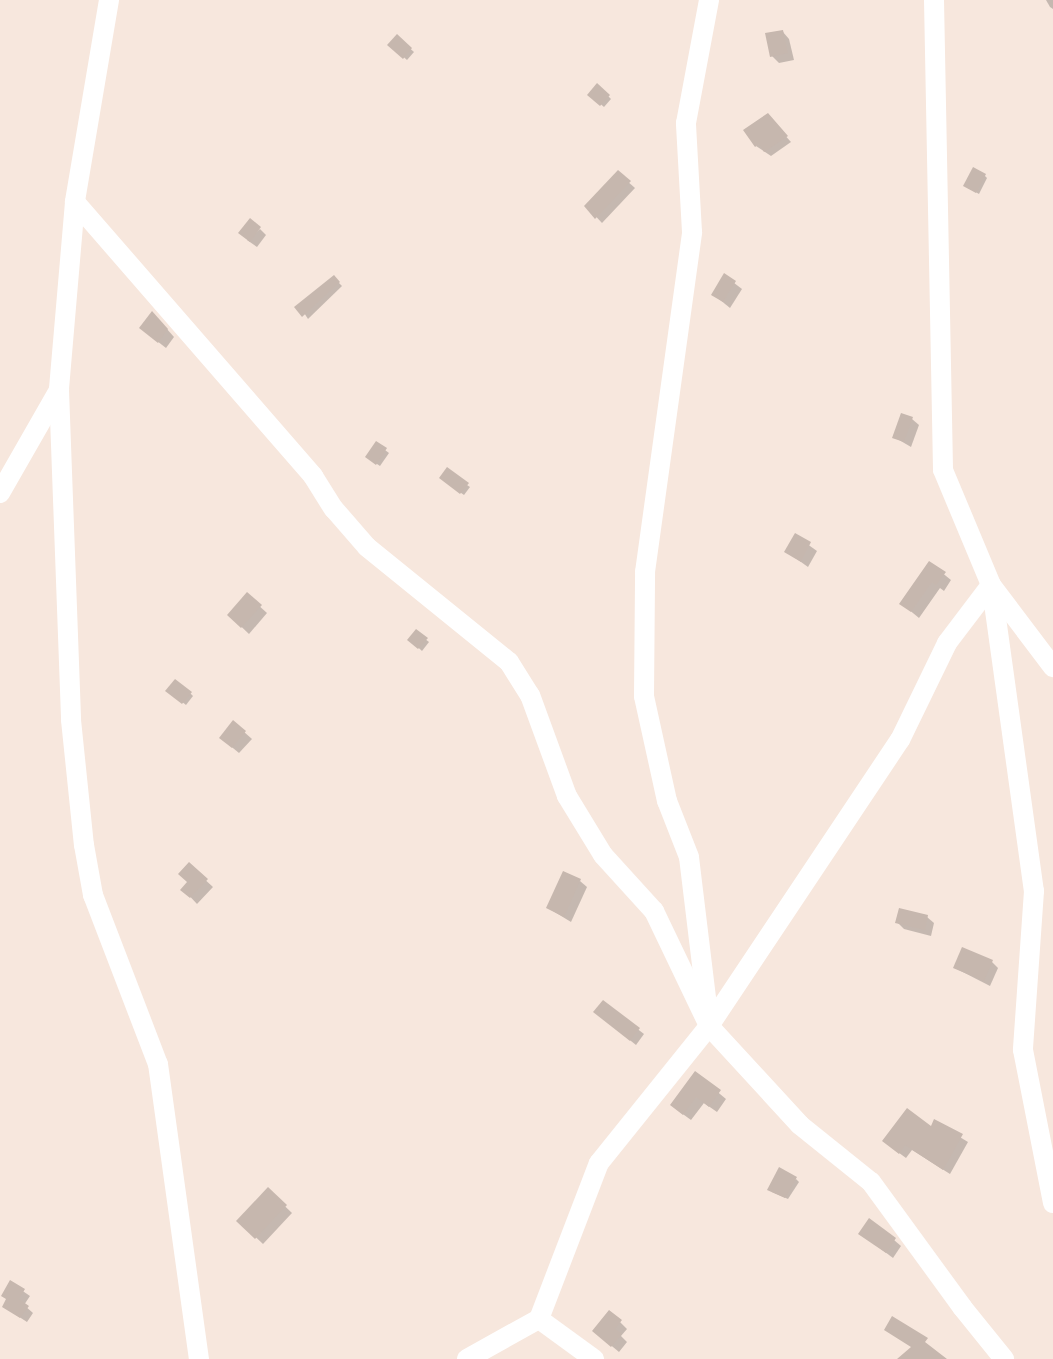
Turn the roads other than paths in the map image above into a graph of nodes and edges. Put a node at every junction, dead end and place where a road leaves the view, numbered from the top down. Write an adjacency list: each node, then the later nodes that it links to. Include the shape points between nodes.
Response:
1 (109, 0): 4 (street)
2 (709, 0): 9 (street, via 686,123 692,232 645,572 644,696 667,801 689,857)
3 (934, 0): 7 (street, via 943,470)
4 (75, 202): 5 (street); 9 (street, via 313,476 367,547 509,662 530,695 567,796 603,855 654,911)
5 (59, 390): 6 (street); 12 (street, via 71,720 84,845 93,895 158,1064)
6 (0, 493)
7 (991, 585): 8 (street); 9 (street, via 947,643 900,740); 10 (street, via 1034,891 1023,1050)
8 (1053, 667)
9 (709, 1026): 11 (street, via 599,1163); 15 (street, via 800,1125 871,1182)
10 (1053, 1203)
11 (539, 1319): 13 (street); 14 (street)
12 (199, 1359)
13 (467, 1359)
14 (594, 1359)
15 (1004, 1359)

